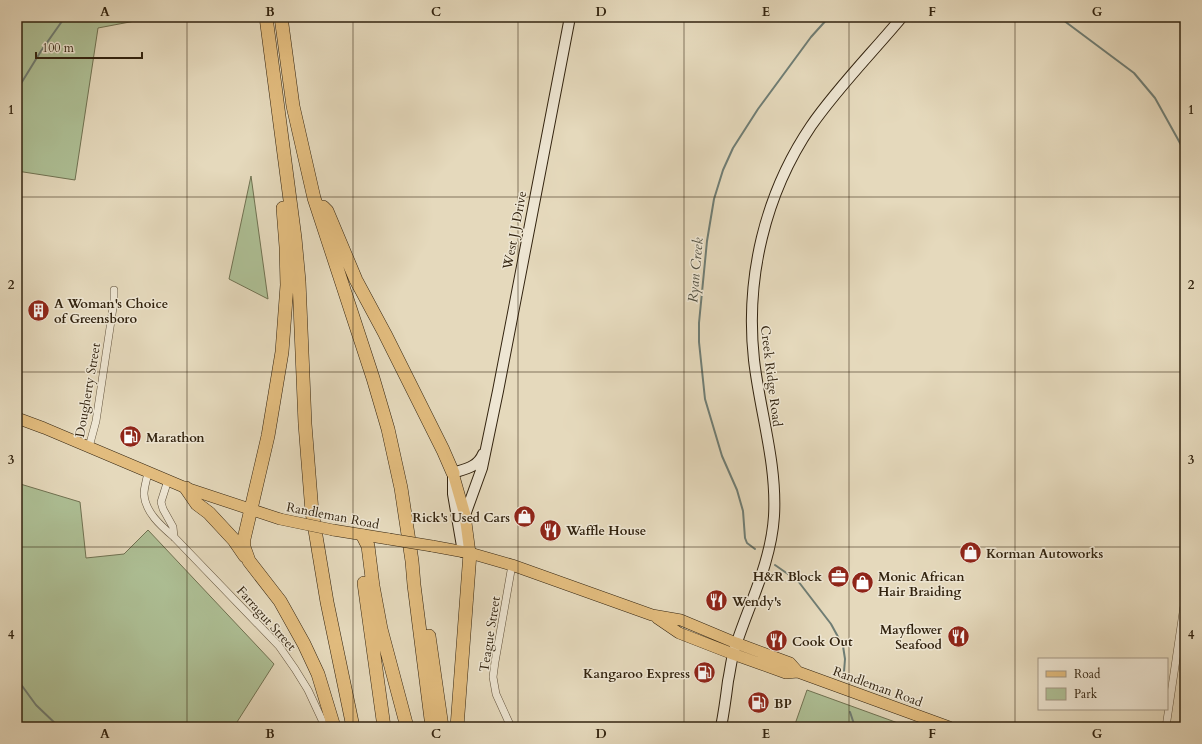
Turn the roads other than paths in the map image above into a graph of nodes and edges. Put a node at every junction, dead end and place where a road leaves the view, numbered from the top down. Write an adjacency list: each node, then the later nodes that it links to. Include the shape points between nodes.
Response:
1 (266, 17): 5 (highway)
2 (281, 17): 6 (highway, via 293,106)
3 (570, 17): 10 (main road, West J J Drive)
4 (902, 17): 24 (main road, Creek Ridge Road, via 836,94 805,136 782,179 764,228 754,280 752,320 754,359 773,473 774,514 763,572)
5 (287, 172): 15 (highway, via 282,201 287,284 282,352 268,436); 27 (highway, via 299,281 305,424 312,512 327,602)
6 (314, 198): 12 (highway, via 326,211 356,280); 21 (highway, via 388,429 401,488)
7 (114, 290): 9 (street, Dougherty Street, via 96,421)
8 (17, 418): 9 (main road, Randleman Road)
9 (90, 447): 11 (main road, Randleman Road)
10 (486, 448): 12 (main road, West J J Drive, via 477,463); 16 (main road, West J J Drive, via 482,468)
11 (148, 472): 13 (main road, Randleman Road); 18 (street, Farragut Street, via 144,492 147,507)
12 (453, 473): 16 (main road, West J J Drive); 19 (main road, via 453,494)
13 (168, 480): 14 (main road, Randleman Road); 18 (street, Farragut Street, via 161,502 173,527)
14 (186, 488): 15 (main road, Randleman Road); 20 (highway, via 197,504 234,540)
15 (251, 510): 17 (main road, Randleman Road, bridge, via 280,519); 20 (highway, via 244,539)
16 (465, 515): 19 (main road, West J J Drive)
17 (363, 536): 19 (main road, Randleman Road, bridge); 28 (highway, via 360,546); 29 (highway, via 368,546 381,629)
18 (174, 537): 25 (street, Farragut Street, via 279,646 308,690)
19 (467, 553): 22 (main road, Randleman Road); 32 (highway)
20 (249, 561): 26 (highway, via 280,601 304,644 318,674)
21 (412, 561): 30 (highway); 31 (highway, via 422,586)
22 (512, 565): 24 (main road, Randleman Road, via 652,615 679,632); 33 (street, Teague Street, via 493,678 496,694)
23 (1185, 599): 36 (street)
24 (735, 648): 34 (main road, Creek Ridge Road); 35 (main road, Randleman Road, via 786,673 798,672)
25 (324, 727)
26 (334, 727)
27 (353, 727)
28 (384, 727)
29 (407, 727)
30 (432, 727)
31 (442, 727)
32 (456, 727)
33 (512, 727)
34 (721, 727)
35 (949, 727)
36 (1166, 727)

